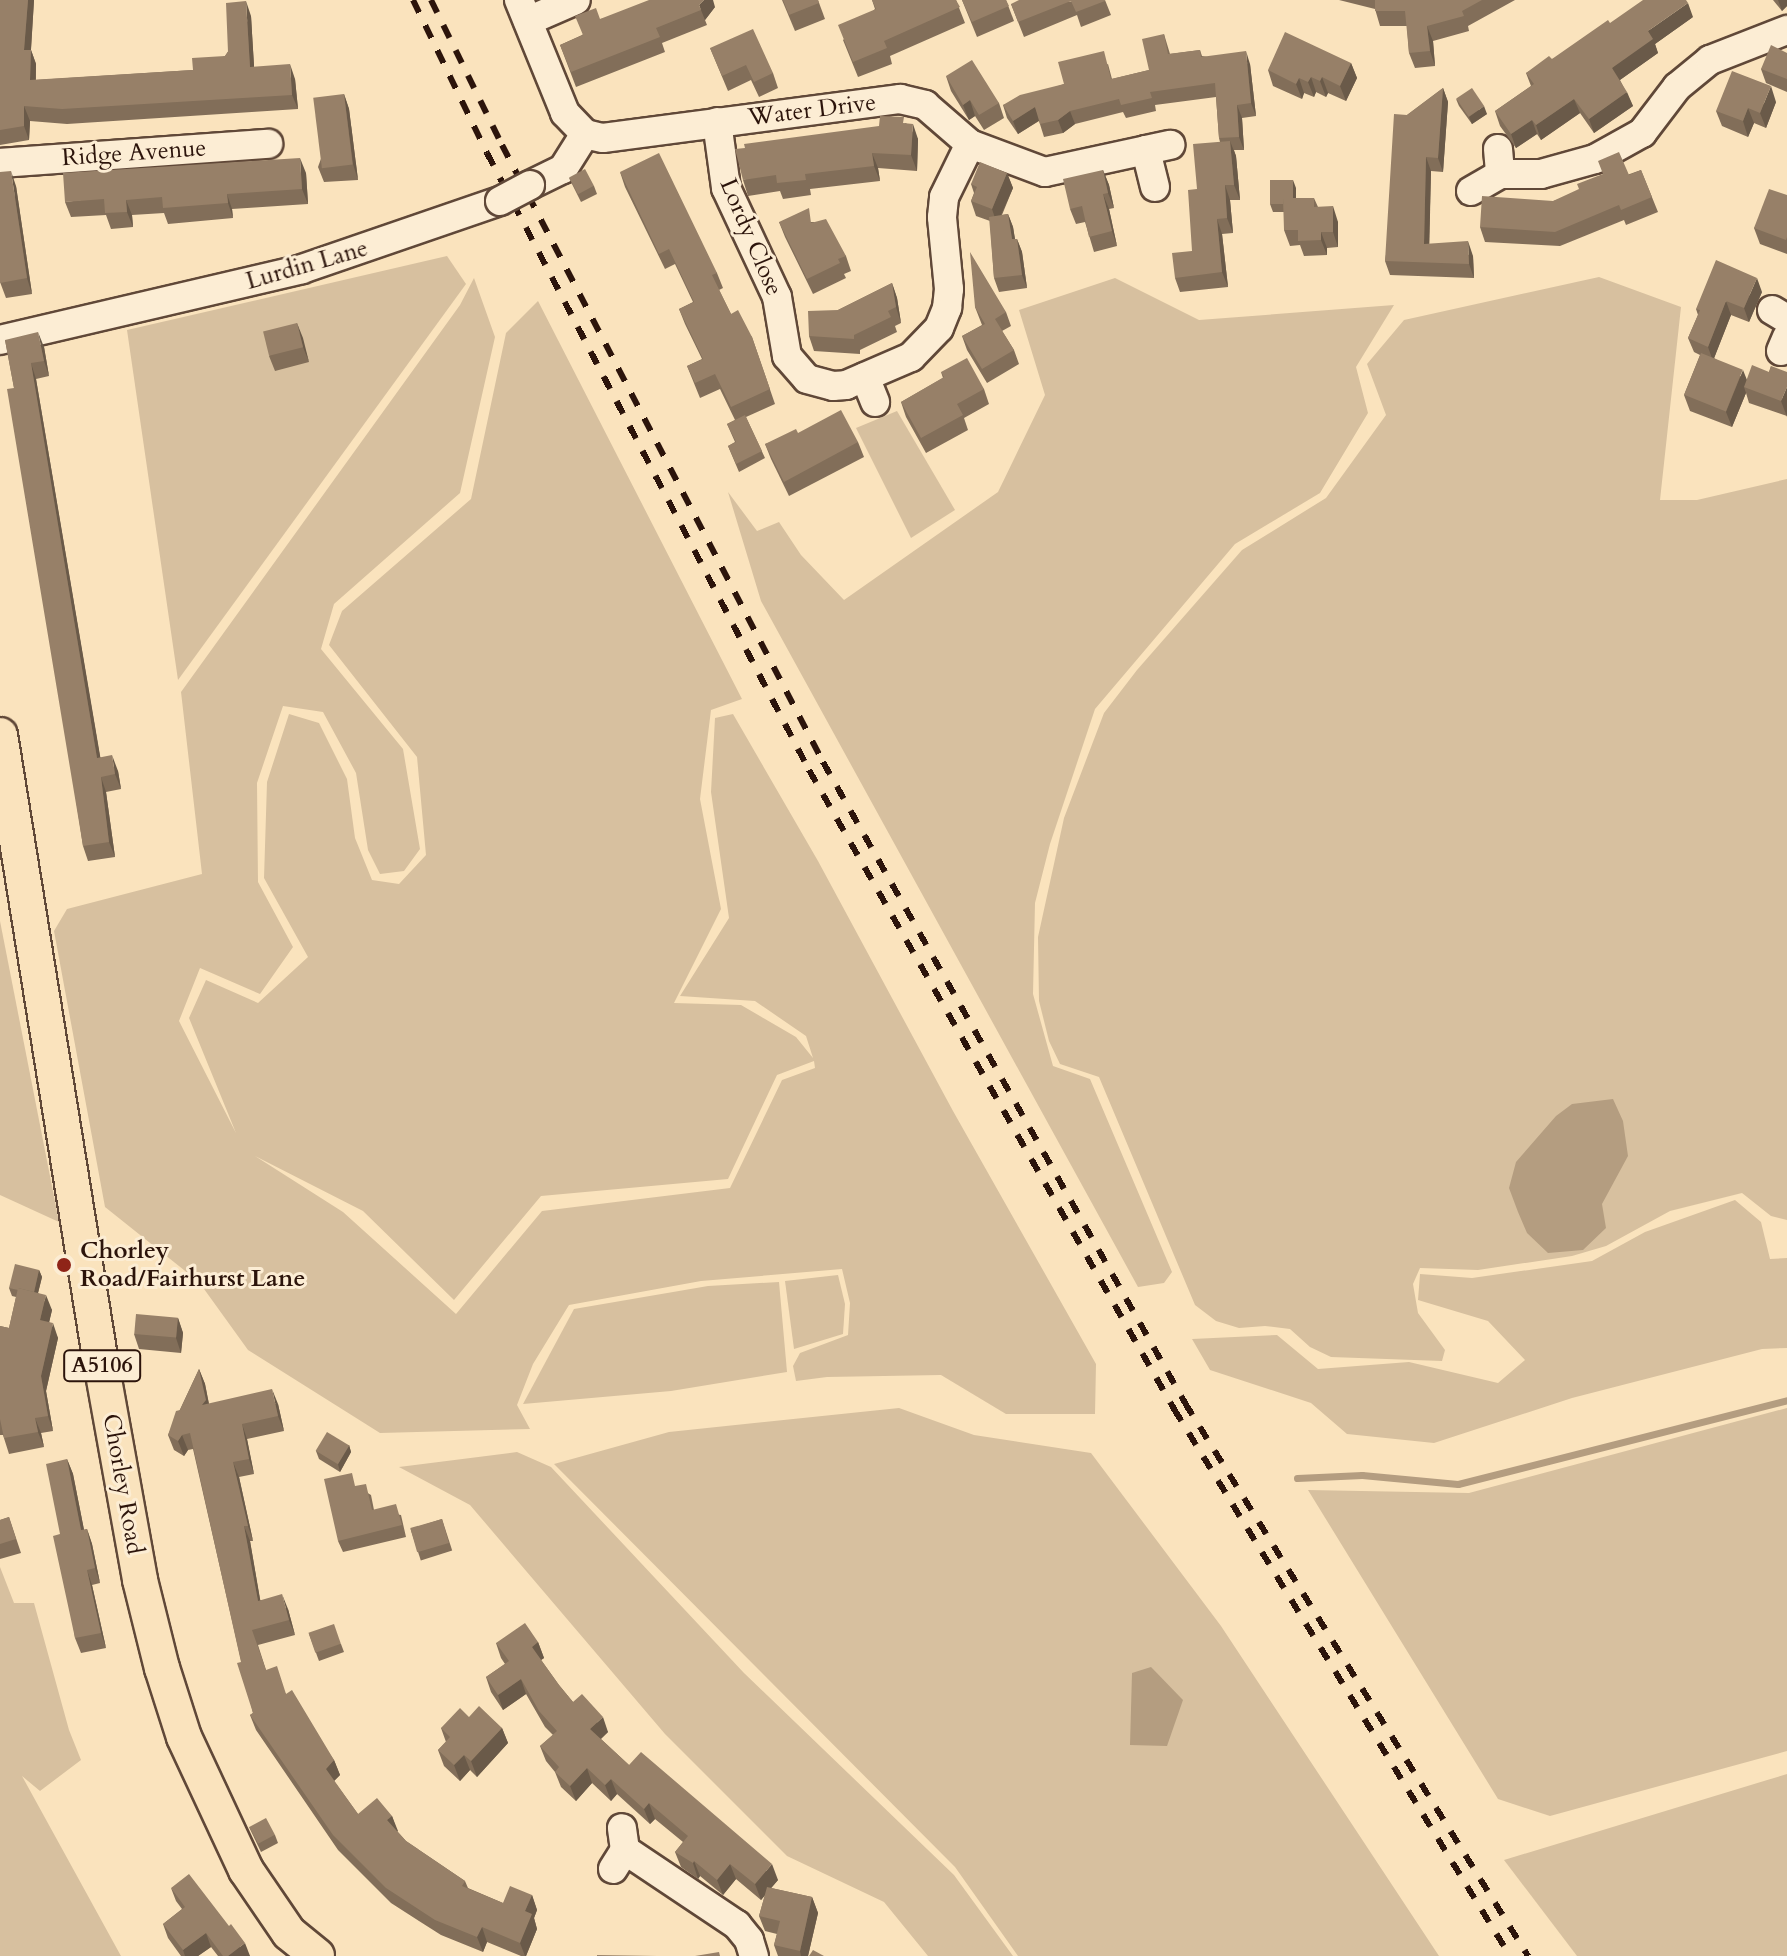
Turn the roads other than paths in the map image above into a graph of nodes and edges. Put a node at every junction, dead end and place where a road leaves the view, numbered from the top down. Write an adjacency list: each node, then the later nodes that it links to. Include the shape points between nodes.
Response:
1 (576, 0): 2 (street)
2 (523, 10): 5 (street, via 565,113)
3 (1787, 30): 10 (street, via 1710,60 1677,87 1642,133 1595,159 1541,174 1499,161)
4 (717, 122): 5 (street, Water Drive, via 619,138); 7 (street, Water Drive, via 900,99 925,105); 7 (street, Lordy Close, via 726,188 777,297 787,356 796,370 820,384 870,390 939,328 949,289 944,197)
5 (585, 134): 11 (street, Lurdin Lane, bridge, via 563,169 500,201 302,269)
6 (268, 144): 8 (street, Ridge Avenue)
7 (970, 144): 9 (street, Water Drive, via 1045,172 1158,148)
8 (0, 163)
9 (1155, 187)
10 (1471, 191)
11 (0, 340)
12 (0, 735): 14 (main road, Chorley Road / A5106, via 100,1357 140,1580 162,1668 190,1751 246,1870 289,1933)
13 (620, 1849): 15 (street, via 737,1925)
14 (317, 1956)
15 (754, 1956)

